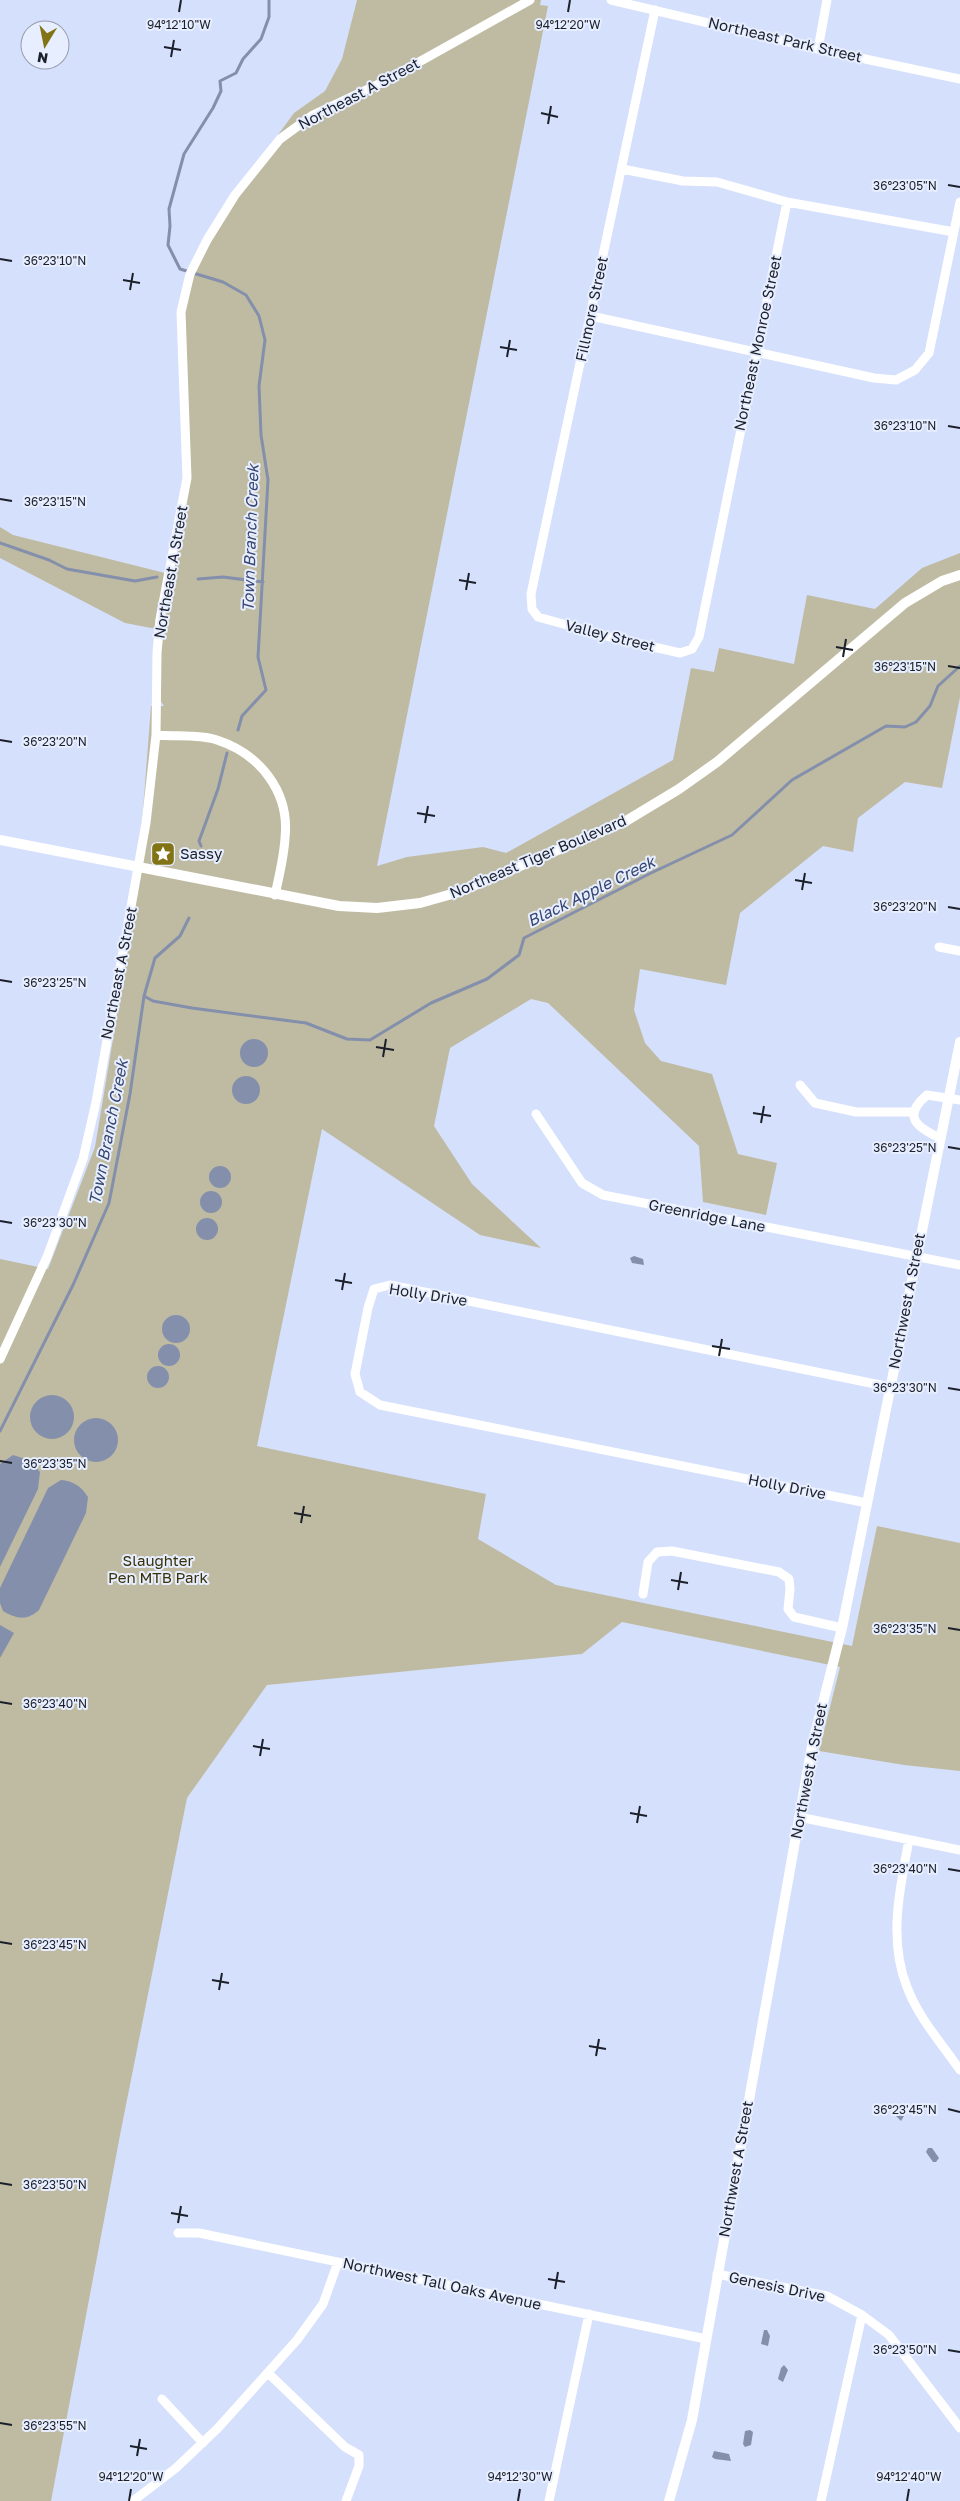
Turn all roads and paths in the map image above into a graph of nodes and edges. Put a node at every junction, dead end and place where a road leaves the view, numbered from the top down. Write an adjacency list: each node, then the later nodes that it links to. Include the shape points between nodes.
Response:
1 (530, 0): 16 (street, Northeast A Street, via 416,65 313,115 280,139 245,182 207,240 190,274 181,312 187,478 160,619)
2 (611, 0): 4 (street, Northeast Park Street)
3 (827, 0): 5 (street)
4 (655, 10): 5 (street, Northeast Park Street); 7 (street, Fillmore Street)
5 (818, 49): 6 (street, Northeast Park Street)
6 (960, 79)
7 (622, 169): 8 (street, via 683,181 717,182); 11 (street, Fillmore Street)
8 (787, 202): 10 (street); 12 (street, Northeast Monroe Street)
9 (960, 202): 10 (street)
10 (954, 232): 12 (street, via 929,353 915,370 896,380 874,378)
11 (591, 316): 12 (street); 14 (street, Fillmore Street, via 531,594)
12 (755, 353): 15 (street, Northeast Monroe Street, via 699,637)
13 (960, 576): 18 (street, Northeast Tiger Boulevard, via 942,581 906,603 764,724 686,784 626,821 459,892 420,903 377,908 339,906)
14 (532, 609): 15 (street, Valley Street, via 538,618 610,637 680,652)
15 (692, 649)
16 (156, 735): 18 (street, via 216,740 242,750 270,777 278,791 286,837); 30 (street, Northeast A Street, via 146,823 83,1159 47,1257)
17 (0, 840): 18 (street, Northeast Tiger Boulevard)
18 (275, 895)
19 (939, 947): 20 (street)
20 (960, 952)
21 (960, 1042): 23 (street, Northwest A Street)
22 (800, 1085): 25 (street, via 815,1103 856,1112)
23 (948, 1097): 24 (street); 25 (street, via 927,1094); 27 (street, Northwest A Street)
24 (960, 1100)
25 (913, 1112): 27 (street, via 916,1124 924,1132)
26 (536, 1114): 28 (street, Greenridge Lane, via 582,1183 603,1195 901,1255)
27 (940, 1138): 28 (street, Northwest A Street)
28 (916, 1255): 29 (street, Greenridge Lane); 31 (street, Northwest A Street)
29 (960, 1265)
30 (0, 1359)
31 (890, 1387): 32 (street, Northwest A Street); 32 (street, Holly Drive, via 390,1285 374,1289 368,1308 355,1374 360,1392 380,1405)
32 (867, 1503): 34 (street, Northwest A Street)
33 (643, 1594): 34 (street, via 648,1562 657,1552 672,1551 779,1572 789,1579 788,1609 794,1617)
34 (842, 1628): 35 (street, Northwest A Street, via 814,1738)
35 (799, 1817): 36 (street); 41 (street, Northwest A Street)
36 (910, 1840): 37 (street); 38 (street, via 897,1916 898,1949 907,1987)
37 (960, 1850)
38 (960, 2070)
39 (178, 2233): 40 (street, Northwest Tall Oaks Avenue, via 199,2233)
40 (338, 2262): 42 (street, Northwest Tall Oaks Avenue); 45 (street, via 323,2304)
41 (717, 2274): 43 (street, Genesis Drive, via 827,2296); 44 (street, Northwest A Street)
42 (589, 2314): 44 (street, Northwest Tall Oaks Avenue); 51 (street)
43 (862, 2315): 47 (street, Genesis Drive, via 889,2335); 53 (street)
44 (706, 2339): 52 (street, Northwest A Street, via 692,2420)
45 (268, 2373): 48 (street); 50 (street, via 345,2446 359,2455 359,2466)
46 (162, 2399): 48 (street)
47 (960, 2428)
48 (202, 2442): 49 (street, via 176,2468)
49 (133, 2501)
50 (346, 2501)
51 (549, 2501)
52 (669, 2501)
53 (821, 2501)

